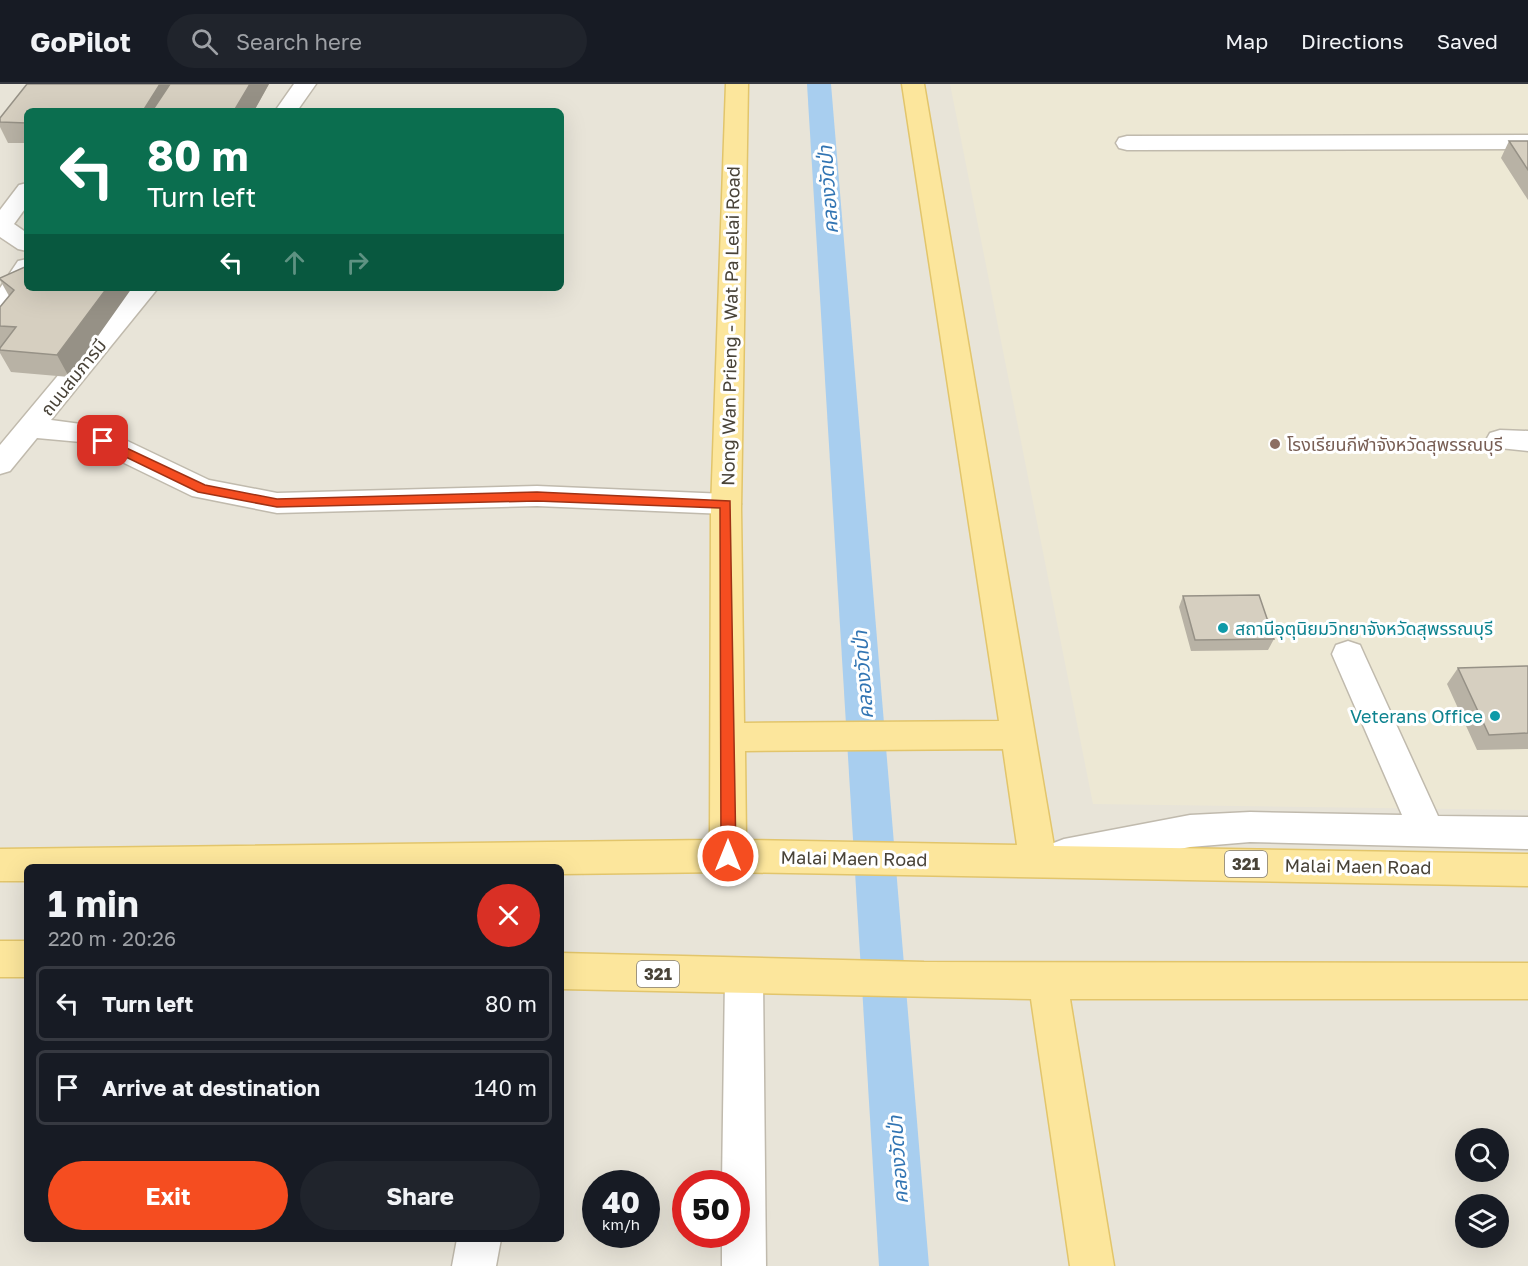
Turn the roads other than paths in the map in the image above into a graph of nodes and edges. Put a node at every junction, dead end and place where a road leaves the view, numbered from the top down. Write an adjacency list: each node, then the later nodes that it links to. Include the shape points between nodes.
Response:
1 (305, 84): 4 (street)
2 (736, 84): 14 (main road, Nong Wan Prieng - Wat Pa Lelai Road)
3 (913, 84): 16 (main road)
4 (288, 108)
5 (1528, 142): 6 (street)
6 (1127, 143)
7 (21, 184): 8 (street, via 0,226)
8 (24, 242)
9 (24, 271): 11 (street)
10 (143, 291): 12 (street, ถนนสมภารมี)
11 (0, 307)
12 (31, 428): 13 (street, ถนนสมภารมี); 14 (street, via 86,433 202,489 277,503 537,496)
13 (0, 464)
14 (726, 504): 17 (main road, Nong Wan Prieng - Wat Pa Lelai Road)
15 (1348, 654): 18 (street)
16 (1018, 735): 17 (main road); 21 (main road)
17 (728, 738): 20 (main road, Nong Wan Prieng - Wat Pa Lelai Road)
18 (1428, 832): 19 (street); 21 (street, via 1250,827 1190,831)
19 (1528, 833)
20 (741, 857): 21 (main road, Malai Maen Road / 321); 22 (main road, Malai Maen Road / 321)
21 (1038, 860): 25 (main road, Malai Maen Road / 321)
22 (93, 864)
23 (0, 865): 24 (main road, Malai Maen Road / 321)
24 (24, 865)
25 (1528, 870)
26 (0, 959): 27 (main road)
27 (24, 960)
28 (564, 971): 29 (main road, 321)
29 (749, 978): 31 (main road, 321); 34 (street)
30 (1528, 981): 31 (main road, 321)
31 (1048, 982): 35 (main road)
32 (478, 1242): 33 (street)
33 (474, 1266)
34 (744, 1266)
35 (1092, 1266)

